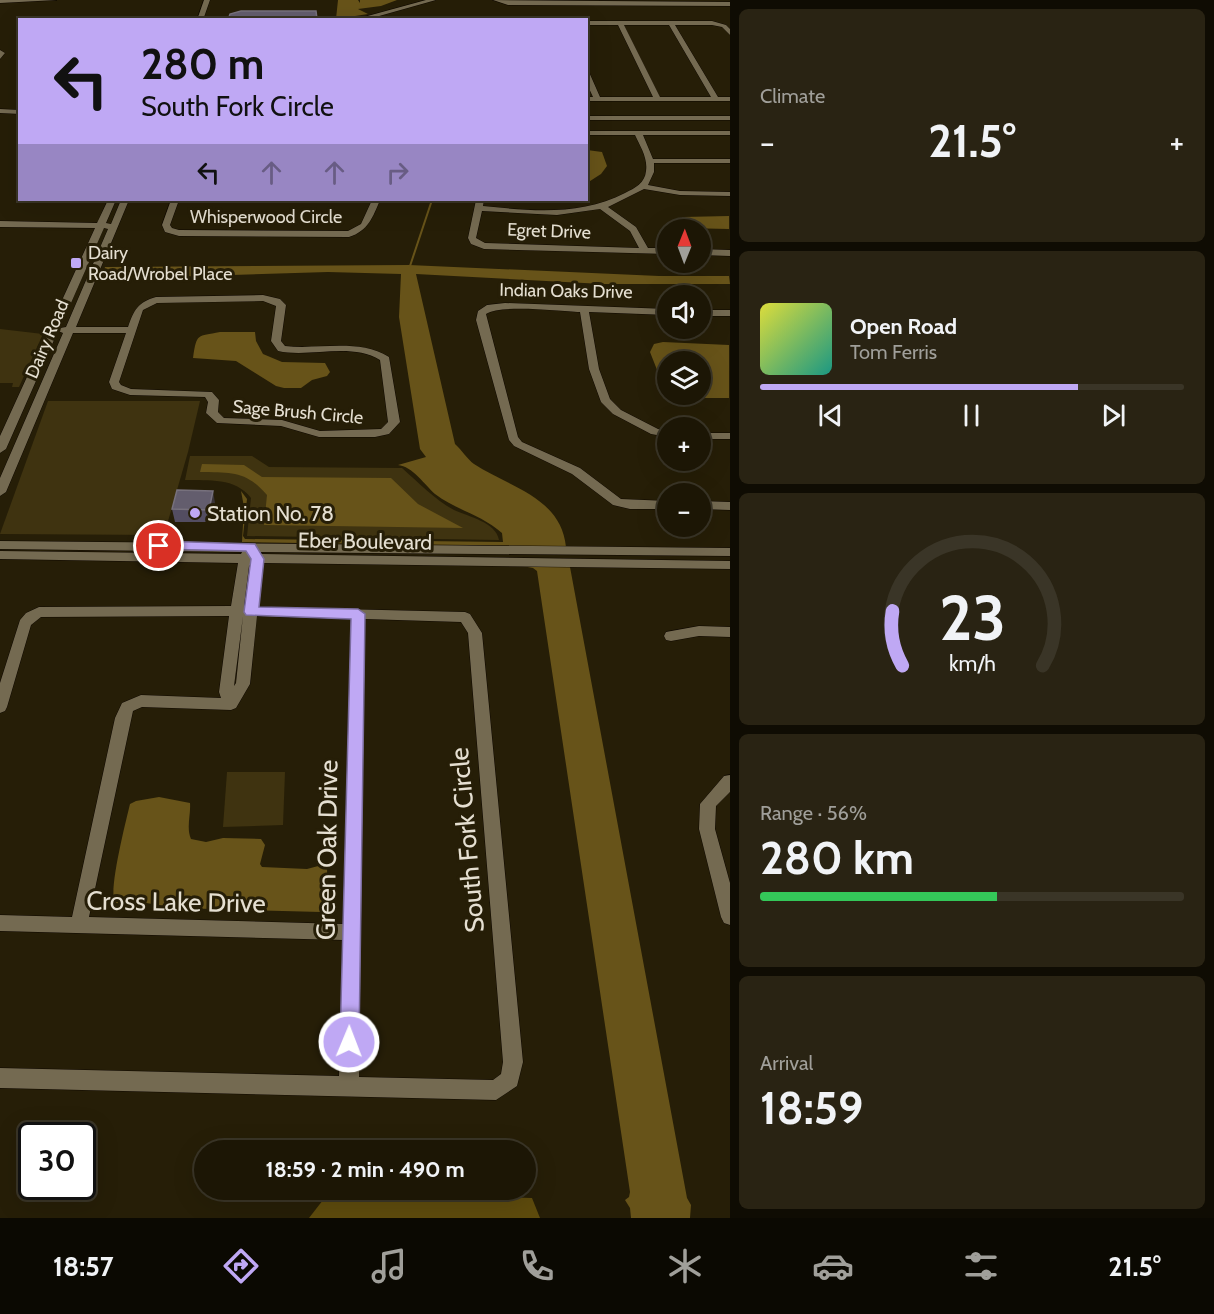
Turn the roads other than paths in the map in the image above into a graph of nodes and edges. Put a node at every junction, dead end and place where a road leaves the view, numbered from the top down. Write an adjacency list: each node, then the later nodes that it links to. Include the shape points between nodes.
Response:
1 (54, 0): 4 (street)
2 (207, 0): 9 (street)
3 (433, 0): 10 (street)
4 (0, 1)
5 (498, 1): 6 (street)
6 (633, 2): 7 (street); 13 (street)
7 (695, 2): 8 (street)
8 (729, 4)
9 (201, 18)
10 (364, 18)
11 (588, 23): 12 (street)
12 (620, 23): 13 (street); 17 (street)
13 (642, 23): 14 (street)
14 (671, 23): 15 (street, via 718,24); 20 (street)
15 (729, 33)
16 (588, 77): 19 (street)
17 (657, 98): 19 (street); 20 (street)
18 (588, 99): 19 (street)
19 (597, 99)
20 (716, 99): 21 (street)
21 (729, 99)
22 (0, 111): 23 (street)
23 (18, 112)
24 (588, 118): 25 (street)
25 (729, 118)
26 (588, 133): 27 (street)
27 (638, 133): 28 (street); 29 (street)
28 (729, 133)
29 (650, 161): 30 (street); 31 (street, via 649,177)
30 (729, 161)
31 (643, 186): 32 (street, via 680,193); 38 (street, via 625,198)
32 (729, 194)
33 (112, 201): 40 (street, Dairy Road)
34 (125, 201): 41 (street, Dairy Road)
35 (175, 201): 36 (street, Whisperwood Circle, via 166,225 168,230 349,234 363,228)
36 (376, 201)
37 (479, 204): 38 (street, via 531,212); 42 (street, Egret Drive, via 472,238 474,243 484,246)
38 (601, 206): 42 (street, via 634,229)
39 (0, 224): 40 (street)
40 (101, 226): 41 (street); 50 (street, Dairy Road)
41 (114, 226): 51 (street, Dairy Road)
42 (645, 250): 43 (street, Egret Drive)
43 (657, 251)
44 (711, 252): 45 (street)
45 (729, 253)
46 (584, 309): 47 (street, Indian Oaks Drive); 53 (street, via 594,369 605,400 617,412); 58 (street, Indian Oaks Drive, via 505,306 482,313 513,438 528,450 576,471 617,502)
47 (657, 312)
48 (711, 313): 49 (street)
49 (729, 313)
50 (54, 330): 51 (street); 56 (street, Dairy Road)
51 (69, 330): 52 (street); 57 (street, Dairy Road)
52 (132, 330): 52 (street, Sage Brush Circle, via 114,382 122,390 208,394 214,402 212,413 221,421 282,423 319,434 375,434 385,432 394,422 386,359 366,351 282,349 276,341 281,305 271,298 156,300 142,306)
53 (657, 432)
54 (711, 436): 55 (street)
55 (729, 436)
56 (0, 449)
57 (0, 492)
58 (657, 505)
59 (711, 505): 60 (street)
60 (729, 506)
61 (0, 545): 64 (street, Eber Boulevard)
62 (729, 552): 64 (street, Eber Boulevard)
63 (0, 555): 64 (street, Eber Boulevard)
64 (251, 555): 65 (street, Eber Boulevard); 66 (street); 67 (street)
65 (729, 565)
66 (236, 611): 67 (street, South Fork Circle); 71 (street, via 226,692); 72 (street, South Fork Circle, via 39,612 25,624)
67 (251, 612): 68 (street, South Fork Circle); 71 (street, via 243,684)
68 (358, 614): 77 (street, Green Oak Drive); 79 (street, South Fork Circle, via 465,617 475,633 513,1062 510,1079 496,1090)
69 (729, 632): 70 (street, via 699,631)
70 (671, 636)
71 (231, 704): 76 (street, via 141,701 127,707)
72 (0, 707)
73 (729, 781): 74 (street, via 708,804 706,829)
74 (729, 917)
75 (0, 923): 76 (street, Cross Lake Drive)
76 (79, 925): 77 (street, Cross Lake Drive)
77 (351, 932): 79 (street, Green Oak Drive)
78 (0, 1078): 79 (street, South Fork Circle)
79 (349, 1086)

